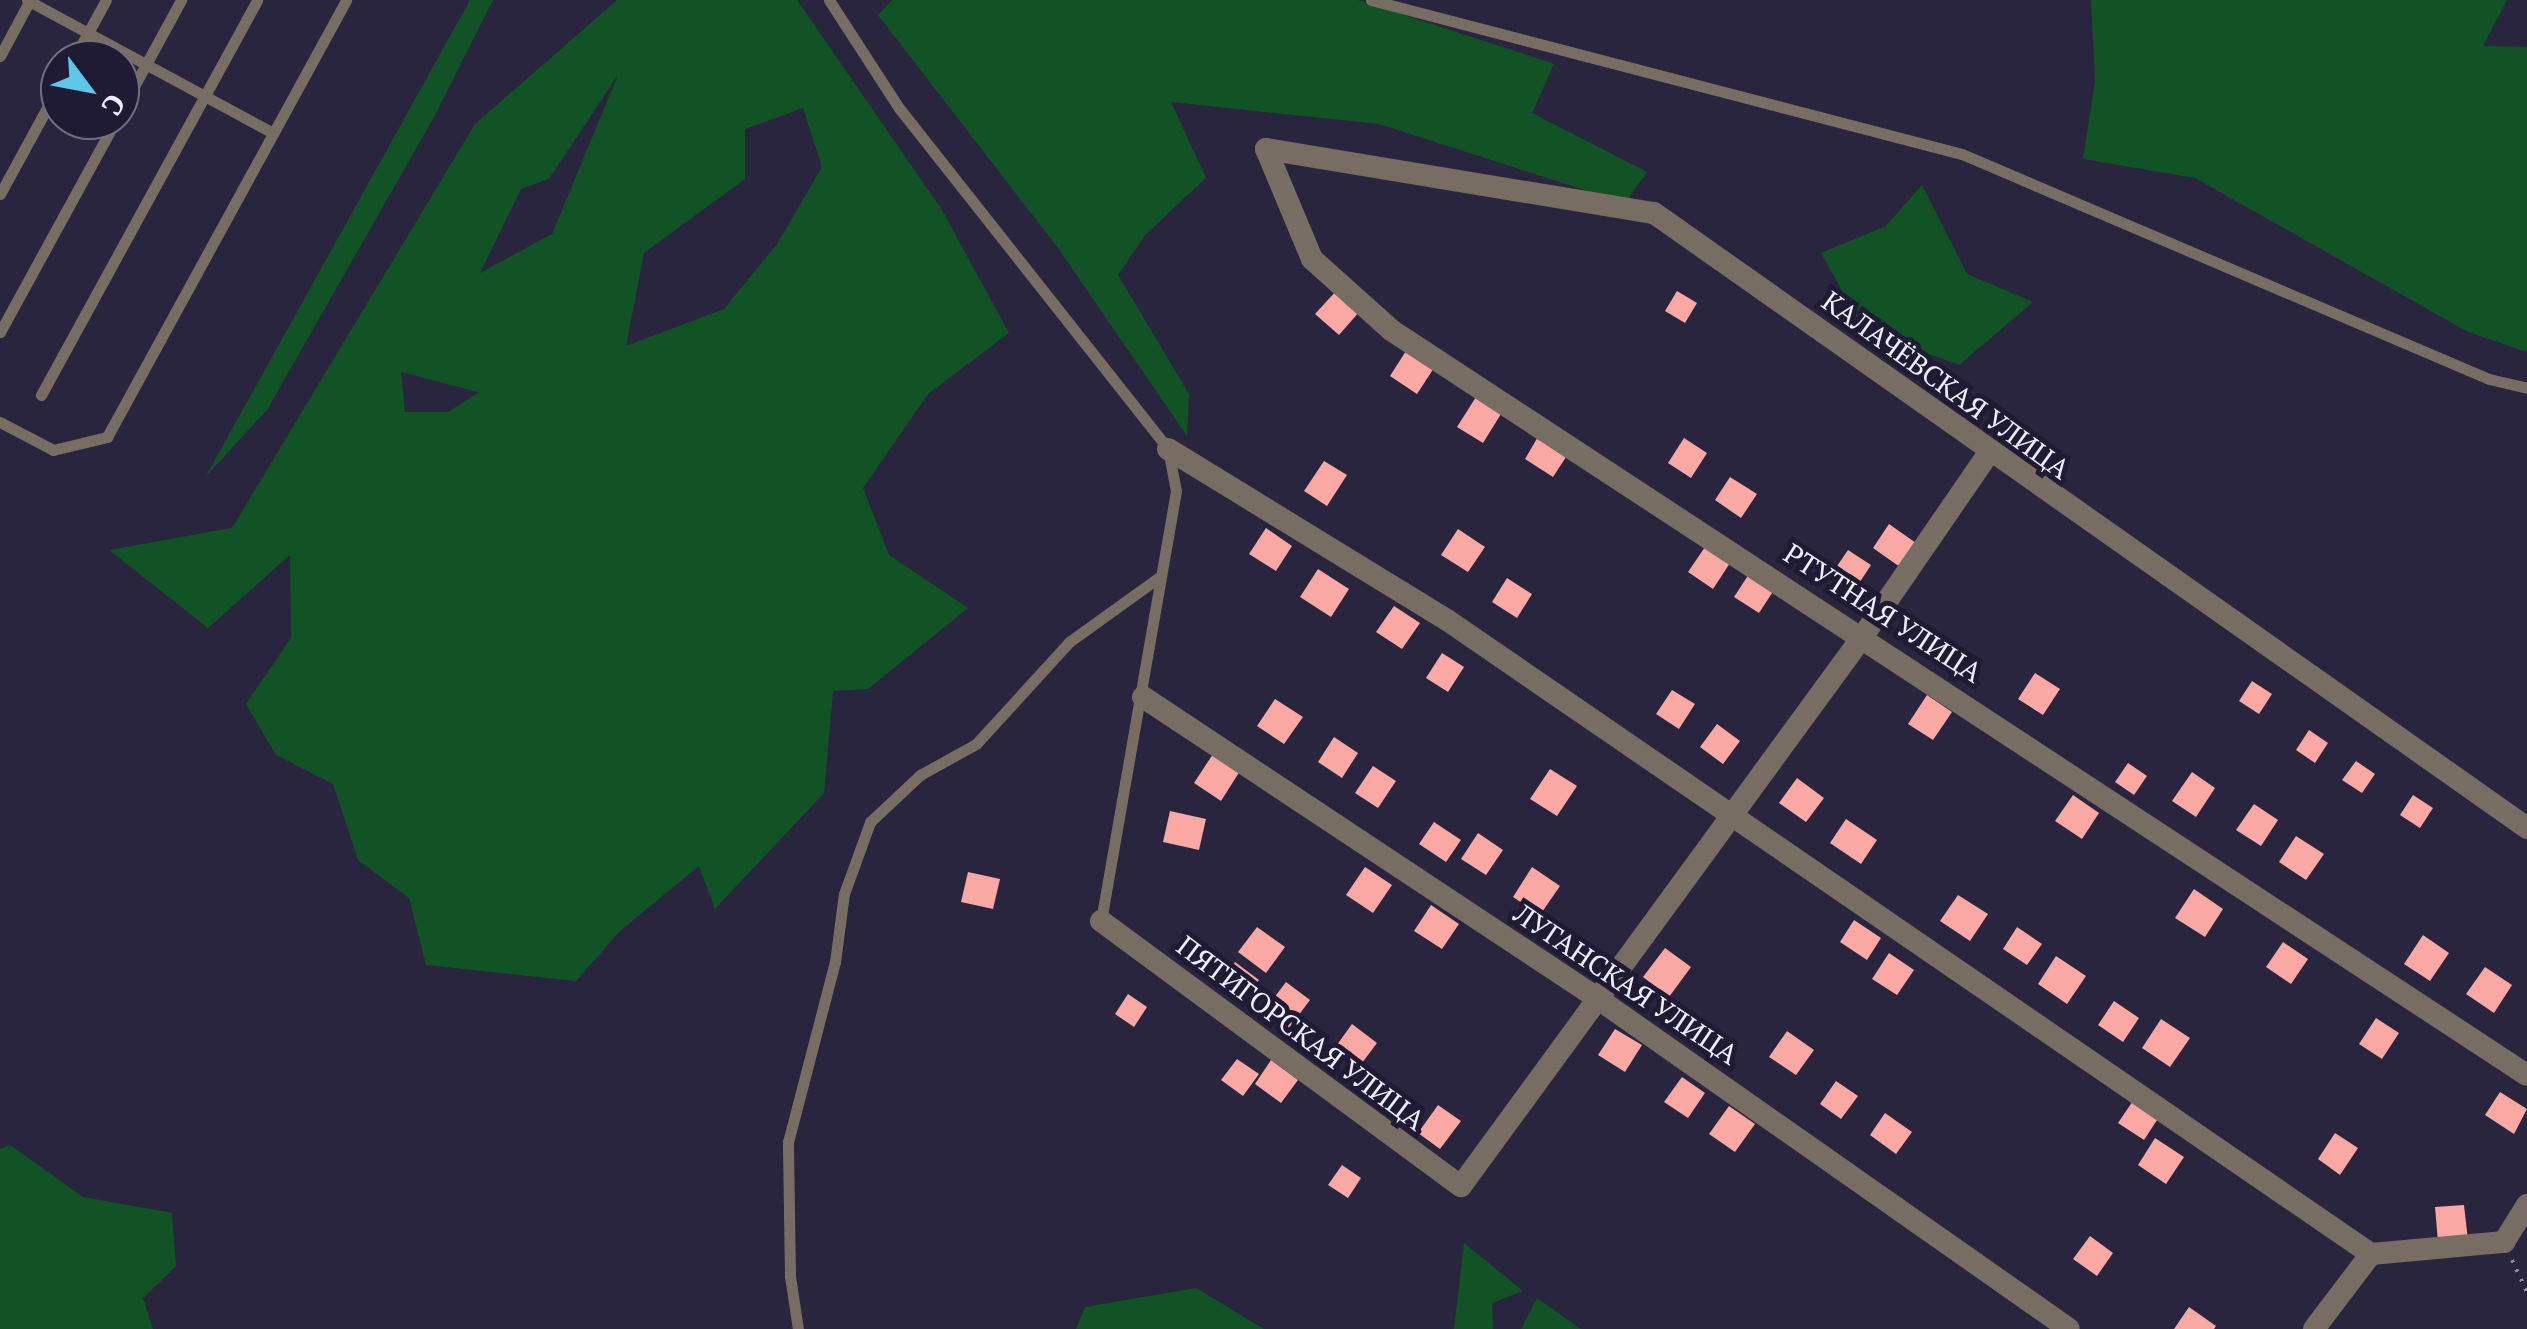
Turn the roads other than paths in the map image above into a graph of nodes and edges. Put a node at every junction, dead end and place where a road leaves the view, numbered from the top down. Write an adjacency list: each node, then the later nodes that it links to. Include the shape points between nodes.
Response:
1 (29, 0): 8 (lane); 10 (lane)
2 (106, 0): 8 (lane)
3 (181, 0): 11 (lane)
4 (257, 0): 13 (lane)
5 (346, 0): 15 (lane)
6 (828, 0): 23 (lane, via 899,108)
7 (1371, 0): 20 (lane, via 1962,154 2489,379)
8 (89, 30): 9 (lane); 11 (lane)
9 (84, 40)
10 (0, 56)
11 (147, 62): 12 (lane); 13 (lane)
12 (140, 75)
13 (206, 94): 15 (lane); 21 (lane)
14 (40, 121): 18 (lane)
15 (273, 133): 22 (lane, via 108,437 53,450)
16 (105, 140): 19 (lane)
17 (1266, 148): 24 (street, КАЛАЧЁВСКАЯ УЛИЦА, via 1654,213); 26 (street, РТУТНАЯ УЛИЦА, via 1312,259 1391,330)
18 (0, 194)
19 (0, 332)
20 (2527, 388)
21 (41, 395)
22 (0, 422)
23 (1168, 449): 25 (lane, via 1176,491); 28 (street, via 1447,620)
24 (1988, 454): 26 (street); 29 (street, КАЛАЧЁВСКАЯ УЛИЦА)
25 (1158, 578): 27 (lane); 35 (lane, via 1069,642 976,744 920,775 870,822 844,894 835,962 788,1142 790,1276)
26 (1864, 636): 28 (street); 32 (street, РТУТНАЯ УЛИЦА)
27 (1143, 697): 30 (lane); 31 (street, ЛУГАНСКАЯ УЛИЦА)
28 (1727, 815): 31 (street); 34 (street)
29 (2527, 828)
30 (1101, 921): 31 (street, ПЯТИГОРСКАЯ УЛИЦА, via 1454,1184 1467,1182)
31 (1597, 998): 36 (street, ЛУГАНСКАЯ УЛИЦА)
32 (2527, 1076)
33 (2527, 1204): 34 (street, via 2504,1242)
34 (2371, 1254): 37 (street)
35 (798, 1329)
36 (2069, 1329)
37 (2314, 1329)

